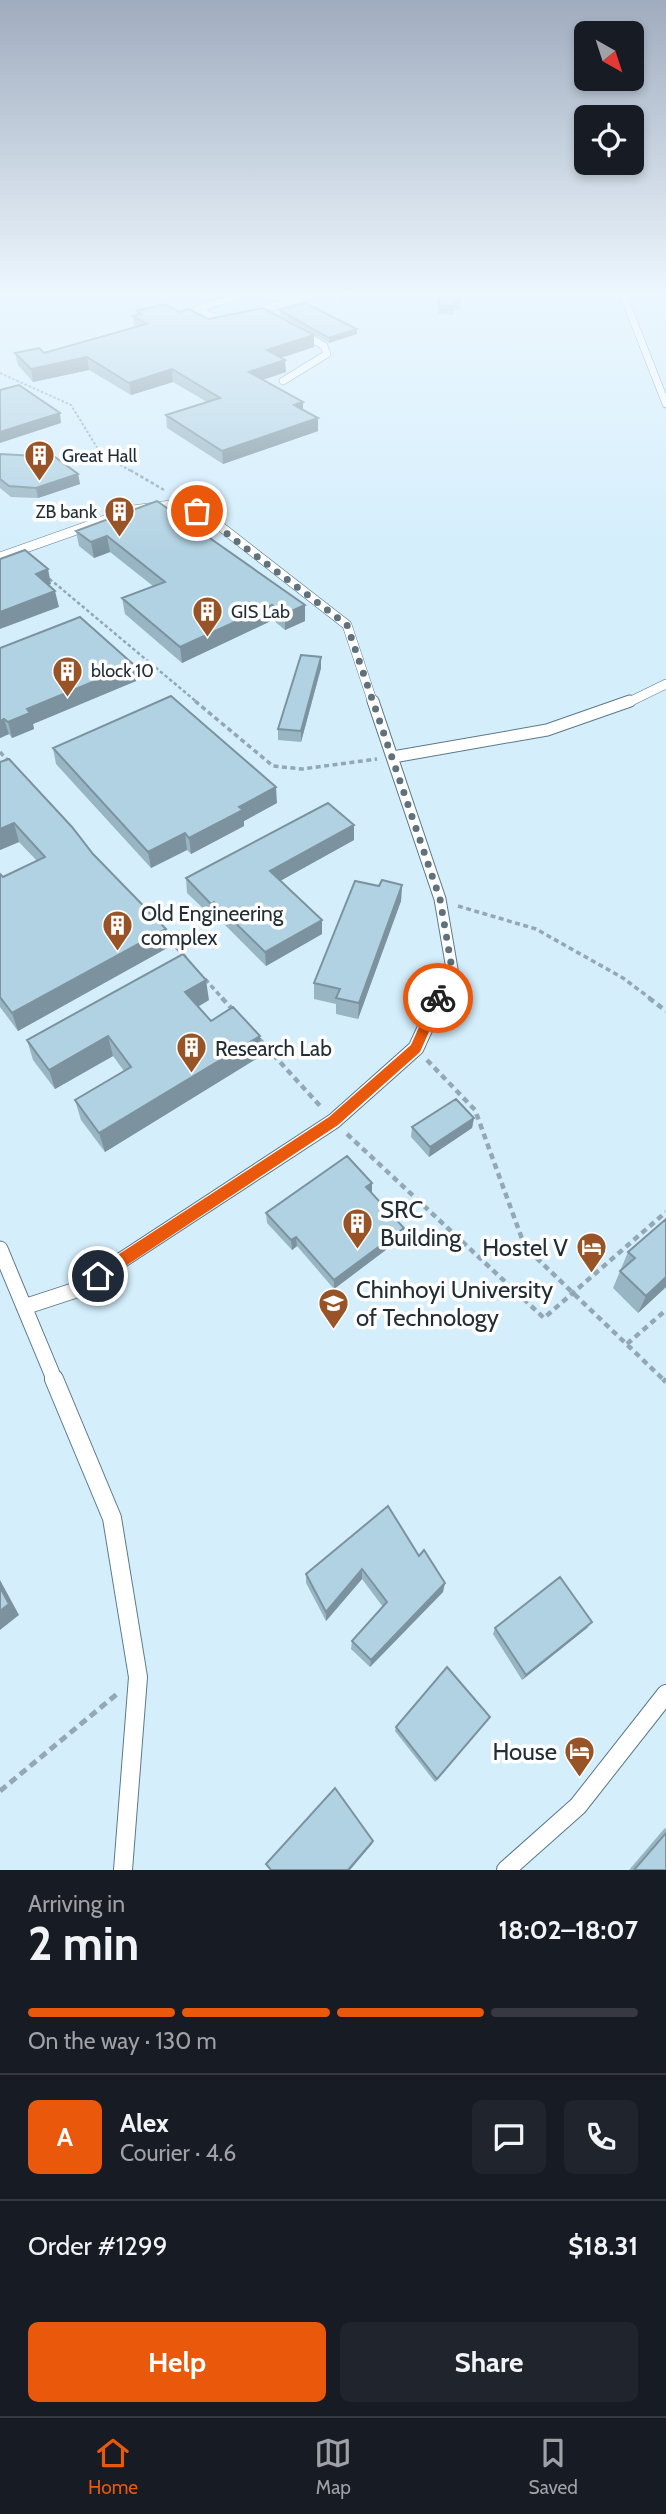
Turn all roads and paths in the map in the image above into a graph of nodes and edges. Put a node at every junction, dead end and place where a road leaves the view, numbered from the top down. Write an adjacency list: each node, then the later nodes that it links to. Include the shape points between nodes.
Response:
1 (14, 379): 6 (path, via 71,405 101,454 176,497)
2 (286, 379): 4 (lane)
3 (656, 379): 5 (lane)
4 (283, 381)
5 (666, 404)
6 (170, 505): 7 (lane, via 116,515); 11 (lane, via 197,511 216,523 347,625)
7 (0, 557)
8 (45, 575): 11 (path, via 274,766 302,769)
9 (666, 684): 11 (lane, via 622,705 547,730)
10 (0, 752): 12 (path)
11 (393, 757): 13 (lane)
12 (19, 773)
13 (440, 899): 17 (path, via 536,929 623,978); 20 (lane, via 452,969)
14 (158, 926): 15 (path)
15 (195, 968)
16 (204, 978): 18 (path)
17 (666, 1011)
18 (241, 1019)
19 (250, 1029): 21 (path)
20 (416, 1048): 21 (lane); 24 (path, via 475,1110 525,1247)
21 (334, 1121): 24 (path, via 544,1318); 25 (lane, via 76,1290)
22 (666, 1212): 24 (path)
23 (0, 1249): 25 (lane)
24 (572, 1294): 27 (path)
25 (24, 1307): 29 (lane, via 112,1518)
26 (666, 1310): 27 (path)
27 (627, 1344): 28 (path)
28 (666, 1382)
29 (138, 1677): 31 (path); 32 (lane)
30 (666, 1694): 33 (lane, via 578,1805)
31 (0, 1791)
32 (123, 1870)
33 (506, 1870)

